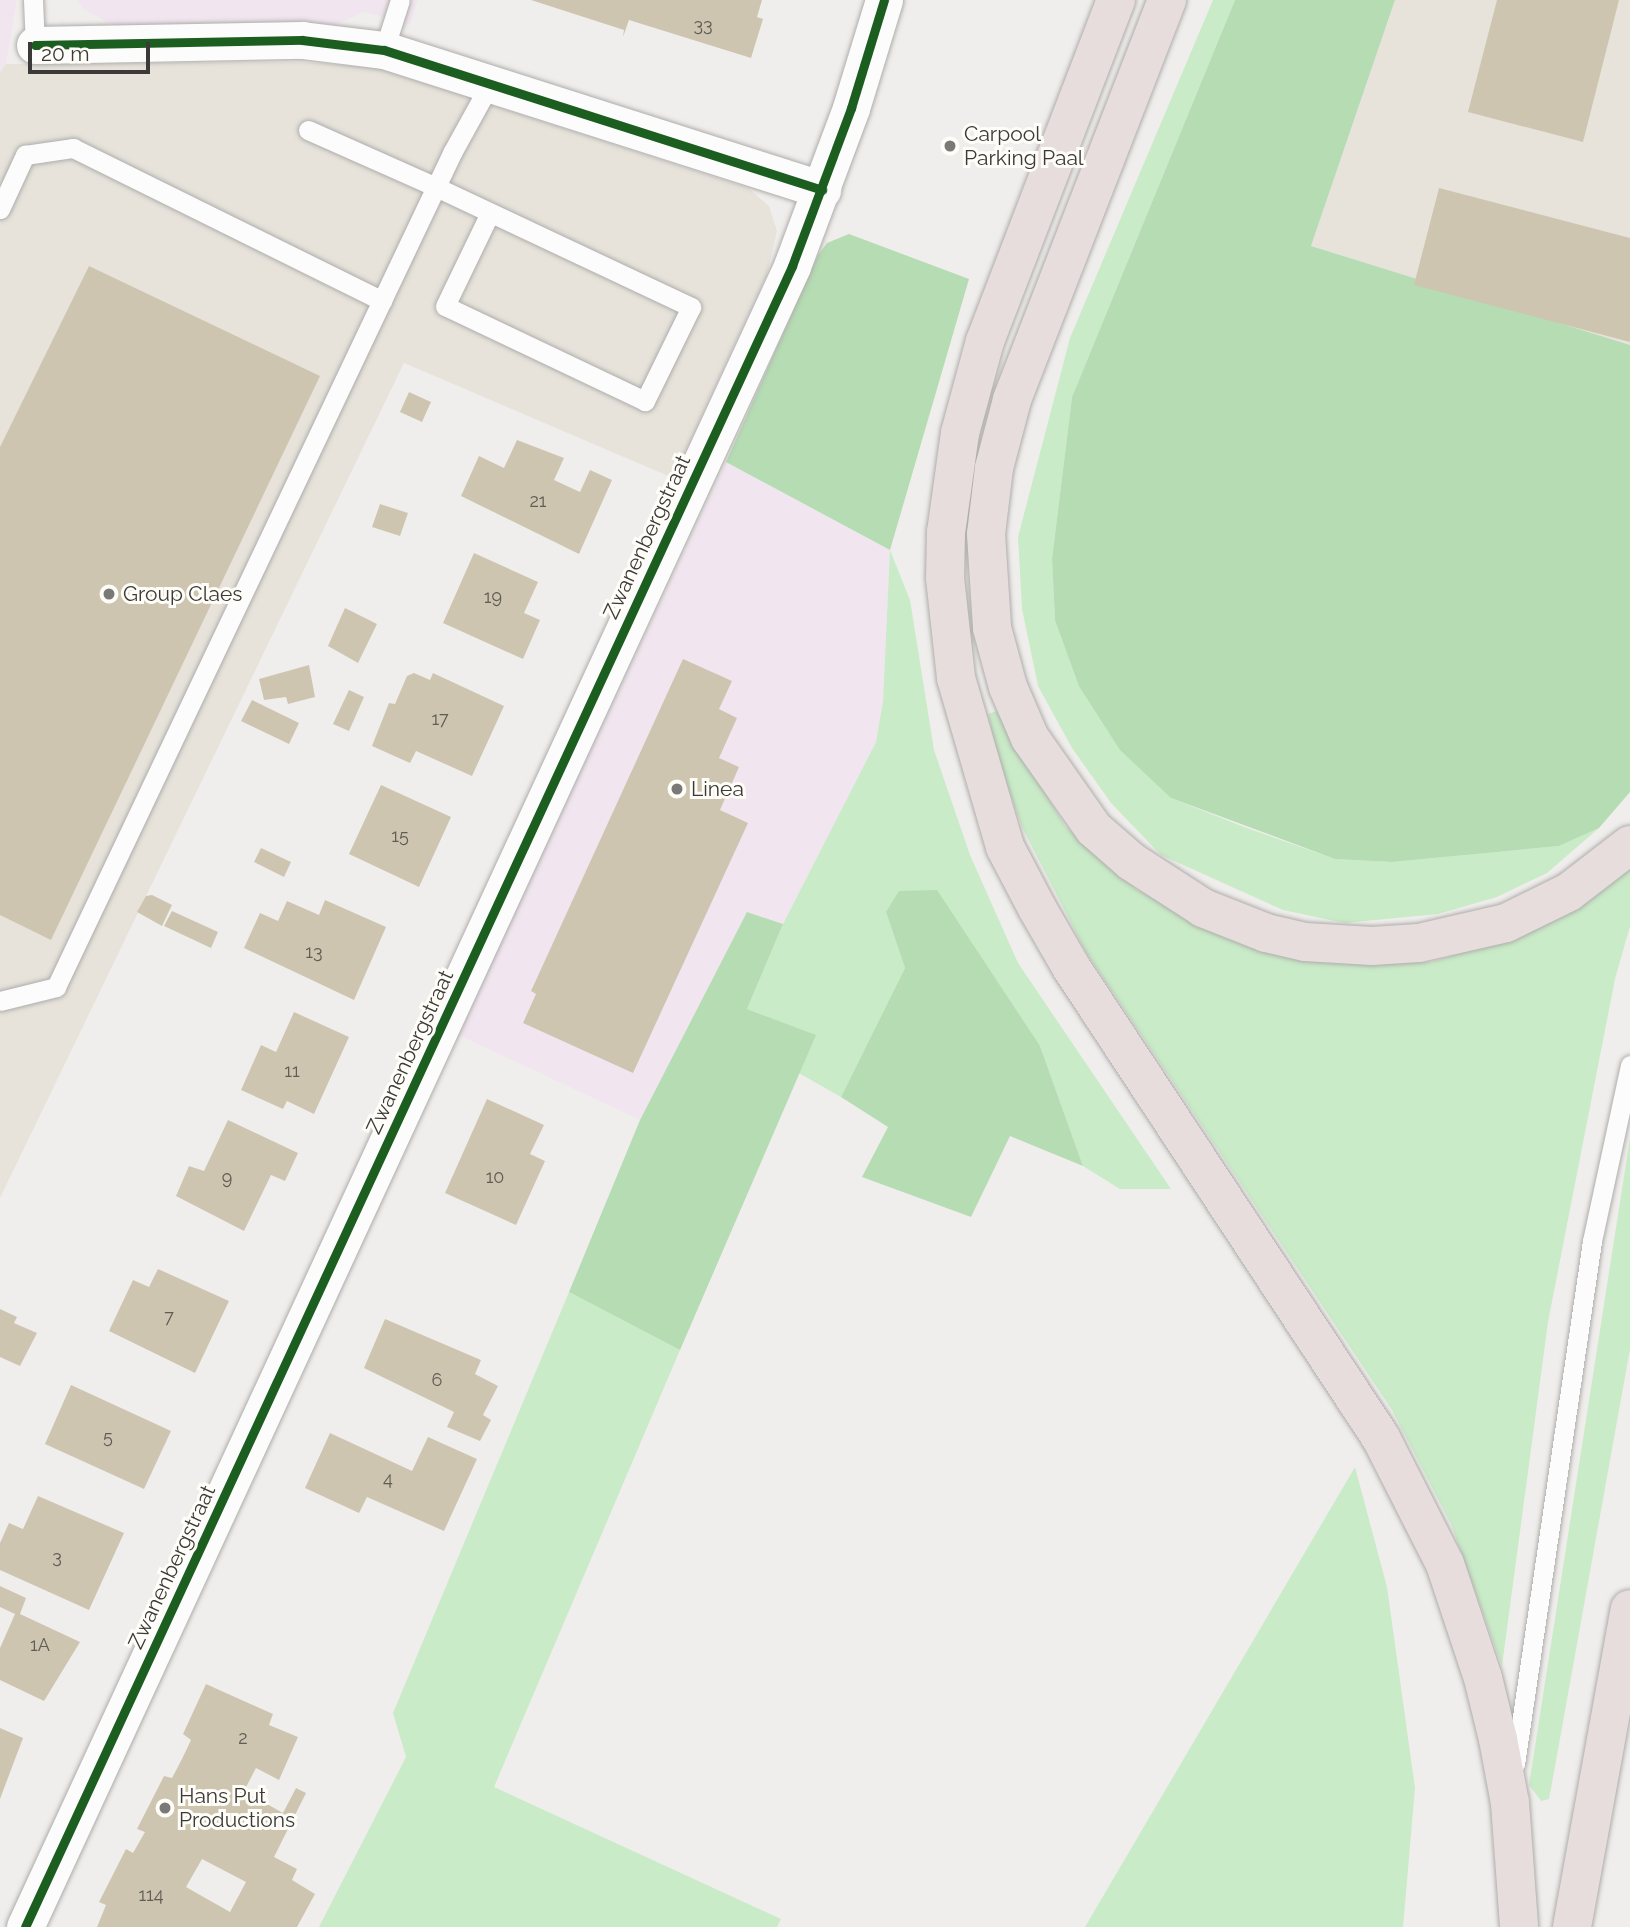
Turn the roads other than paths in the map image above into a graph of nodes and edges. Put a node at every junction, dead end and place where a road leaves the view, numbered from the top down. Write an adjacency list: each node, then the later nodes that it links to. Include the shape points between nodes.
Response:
1 (33, 0): 6 (lane)
2 (400, 0): 7 (lane)
3 (884, 0): 11 (street, Zwanenbergstraat)
4 (1116, 0): 19 (highway, via 985,341 960,433 944,578 956,678 1005,847 1037,908 1071,967 1381,1438 1415,1503 1445,1564 1467,1625)
5 (1167, 0): 15 (highway, via 1012,400 994,468 985,534 992,628 1008,687 1030,738 1094,829 1132,862 1203,908 1266,933 1305,942 1419,943 1506,922 1569,892)
6 (35, 45): 7 (street, via 302,40)
7 (384, 50): 8 (street)
8 (490, 84): 10 (lane); 11 (street)
9 (308, 130): 10 (lane)
10 (436, 187): 13 (lane); 14 (lane)
11 (822, 190): 20 (street, Zwanenbergstraat, via 792,266)
12 (0, 209): 14 (lane, via 25,155 73,148)
13 (490, 213): 13 (lane, via 445,306 645,401 691,306)
14 (382, 301): 16 (lane, via 56,987)
15 (1630, 845)
16 (0, 1002)
17 (1630, 1065): 19 (lane, via 1592,1241 1523,1689)
18 (1630, 1609): 22 (highway)
19 (1510, 1803): 21 (highway)
20 (25, 1927)
21 (1519, 1927)
22 (1572, 1927)

